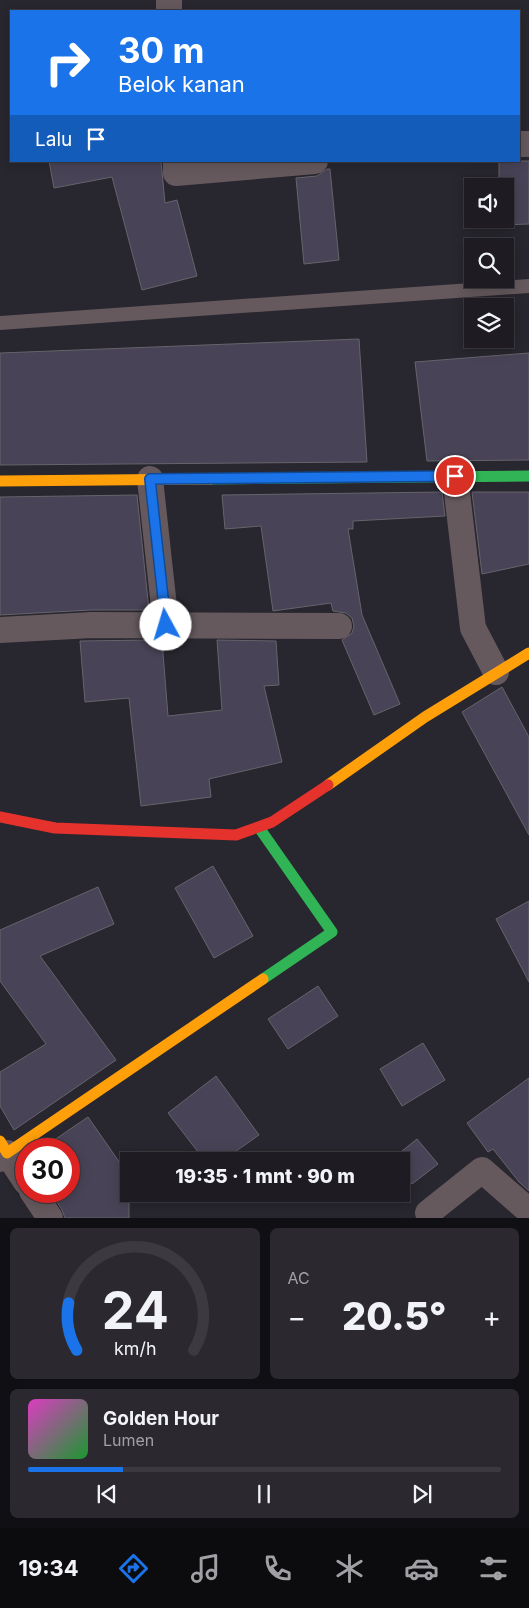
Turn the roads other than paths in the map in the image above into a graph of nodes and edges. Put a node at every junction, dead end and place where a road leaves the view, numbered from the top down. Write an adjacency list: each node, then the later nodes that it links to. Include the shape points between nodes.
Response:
1 (176, 162): 2 (street, via 176,173)
2 (304, 162)
3 (529, 286): 4 (lane)
4 (0, 323)
5 (455, 476): 6 (street); 7 (street); 13 (street, via 473,628)
6 (529, 476)
7 (150, 479): 8 (street); 9 (street)
8 (0, 481)
9 (166, 625): 10 (street); 11 (street)
10 (339, 626)
11 (0, 630)
12 (529, 653): 13 (street)
13 (496, 672): 15 (street, via 384,745 283,818)
14 (0, 817): 15 (street, via 55,828 236,835)
15 (260, 829): 16 (street, via 332,932)
16 (2, 1151): 17 (street)
17 (15, 1168)
18 (40, 1203): 20 (street)
19 (529, 1211): 21 (street, via 482,1170 428,1213)
20 (50, 1218)
21 (430, 1218)

